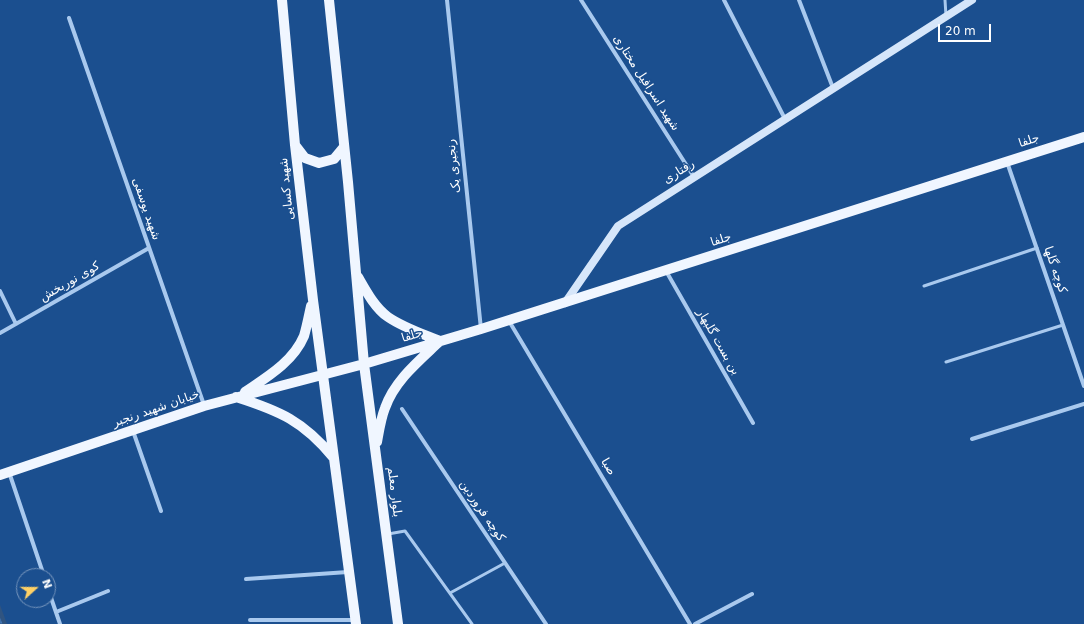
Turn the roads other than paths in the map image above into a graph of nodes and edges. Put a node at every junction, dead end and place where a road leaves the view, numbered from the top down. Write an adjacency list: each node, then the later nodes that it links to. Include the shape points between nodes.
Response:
1 (282, 0): 14 (main road, شهید کسایی)
2 (329, 0): 15 (main road)
3 (446, 0): 29 (street, رنجبری یک)
4 (581, 0): 17 (street, شهید اسرافیل مختاری)
5 (724, 0): 12 (street)
6 (799, 0): 11 (street)
7 (944, 0): 9 (lane)
8 (972, 0): 9 (street, رفتاری)
9 (946, 16): 11 (street, رفتاری)
10 (69, 18): 18 (street, شهید یوسفی)
11 (833, 88): 12 (street, رفتاری)
12 (785, 119): 17 (street, رفتاری)
13 (1084, 137): 16 (main road, جلفا)
14 (295, 146): 15 (main road, via 304,158 319,163 334,159); 24 (main road, شهید کسایی)
15 (344, 147): 21 (main road)
16 (1007, 162): 19 (street, کوچه گلها); 20 (main road, جلفا)
17 (694, 177): 25 (street, رفتاری, via 618,226)
18 (150, 248): 27 (street, کوی نوربخش); 38 (street, شهید یوسفی)
19 (1037, 248): 22 (lane); 28 (street, کوچه گلها)
20 (666, 271): 25 (main road, جلفا); 40 (street, بن بست گلبهار)
21 (356, 273): 31 (main road, via 370,298 387,316 414,331); 33 (main road)
22 (924, 286)
23 (0, 291): 27 (street)
24 (313, 300): 34 (main road, شهید کسایی); 36 (main road, via 304,336 292,354 276,372)
25 (565, 303): 26 (main road, جلفا)
26 (508, 320): 29 (main road, جلفا); 63 (street, صبا)
27 (16, 324): 30 (street, کوی نوربخش)
28 (1063, 325): 32 (lane); 35 (street, کوچه گلها)
29 (481, 329): 31 (main road, جلفا)
30 (0, 333)
31 (440, 341): 33 (main road, جلفا); 43 (main road, via 396,386 384,408)
32 (946, 362)
33 (364, 364): 34 (main road, جلفا); 43 (main road, بلوار معلم)
34 (322, 375): 36 (main road, خیابان شهید رنجبر); 44 (main road)
35 (1084, 386)
36 (236, 397): 38 (main road, خیابان شهید رنجبر); 44 (main road, via 282,414 305,428)
37 (1084, 404): 42 (street)
38 (204, 406): 41 (main road, خیابان شهید رنجبر)
39 (402, 409): 48 (street, کوچه فروردین)
40 (753, 423)
41 (133, 431): 45 (main road, خیابان شهید رنجبر); 46 (street)
42 (972, 439)
43 (375, 448): 47 (main road, بلوار معلم)
44 (333, 457): 50 (main road)
45 (4, 473): 49 (street)
46 (161, 511)
47 (386, 535): 53 (lane, via 405,531); 60 (main road, بلوار معلم)
48 (505, 562): 53 (lane); 62 (street, کوچه فروردین)
49 (41, 568)
50 (349, 572): 51 (street); 58 (main road)
51 (246, 579)
52 (108, 591): 56 (street)
53 (450, 592): 61 (lane)
54 (752, 594): 64 (street)
55 (55, 608): 56 (street)
56 (56, 612): 59 (street)
57 (250, 620): 58 (street)
58 (355, 622)
59 (60, 624)
60 (398, 624)
61 (472, 624)
62 (546, 624)
63 (690, 624)
64 (695, 624)

